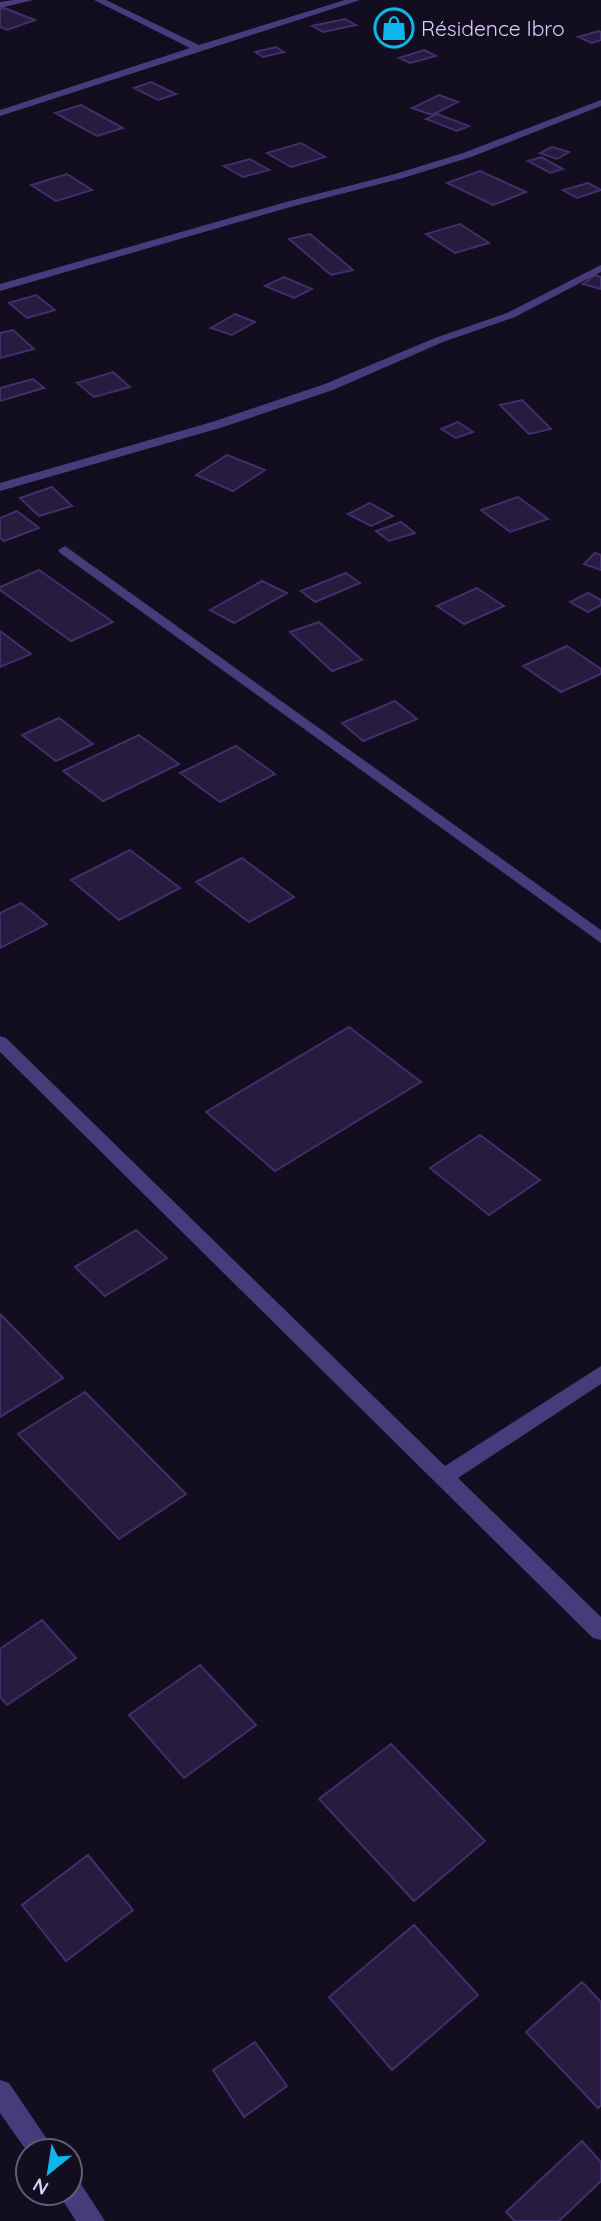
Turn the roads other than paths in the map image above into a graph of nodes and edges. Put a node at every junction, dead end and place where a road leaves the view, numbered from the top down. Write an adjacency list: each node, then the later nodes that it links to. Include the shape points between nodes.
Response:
1 (28, 0): 4 (street)
2 (99, 0): 5 (street)
3 (355, 0): 5 (street)
4 (0, 5)
5 (198, 47): 7 (street)
6 (601, 103): 9 (street, via 411,173)
7 (0, 113)
8 (601, 268): 10 (street, via 511,315 329,387)
9 (0, 288)
10 (0, 487)
11 (65, 551): 12 (street)
12 (601, 938)
13 (0, 1042): 15 (street)
14 (601, 1374): 15 (street)
15 (444, 1477): 16 (street)
16 (601, 1631)
17 (0, 2091): 18 (street)
18 (32, 2137)

